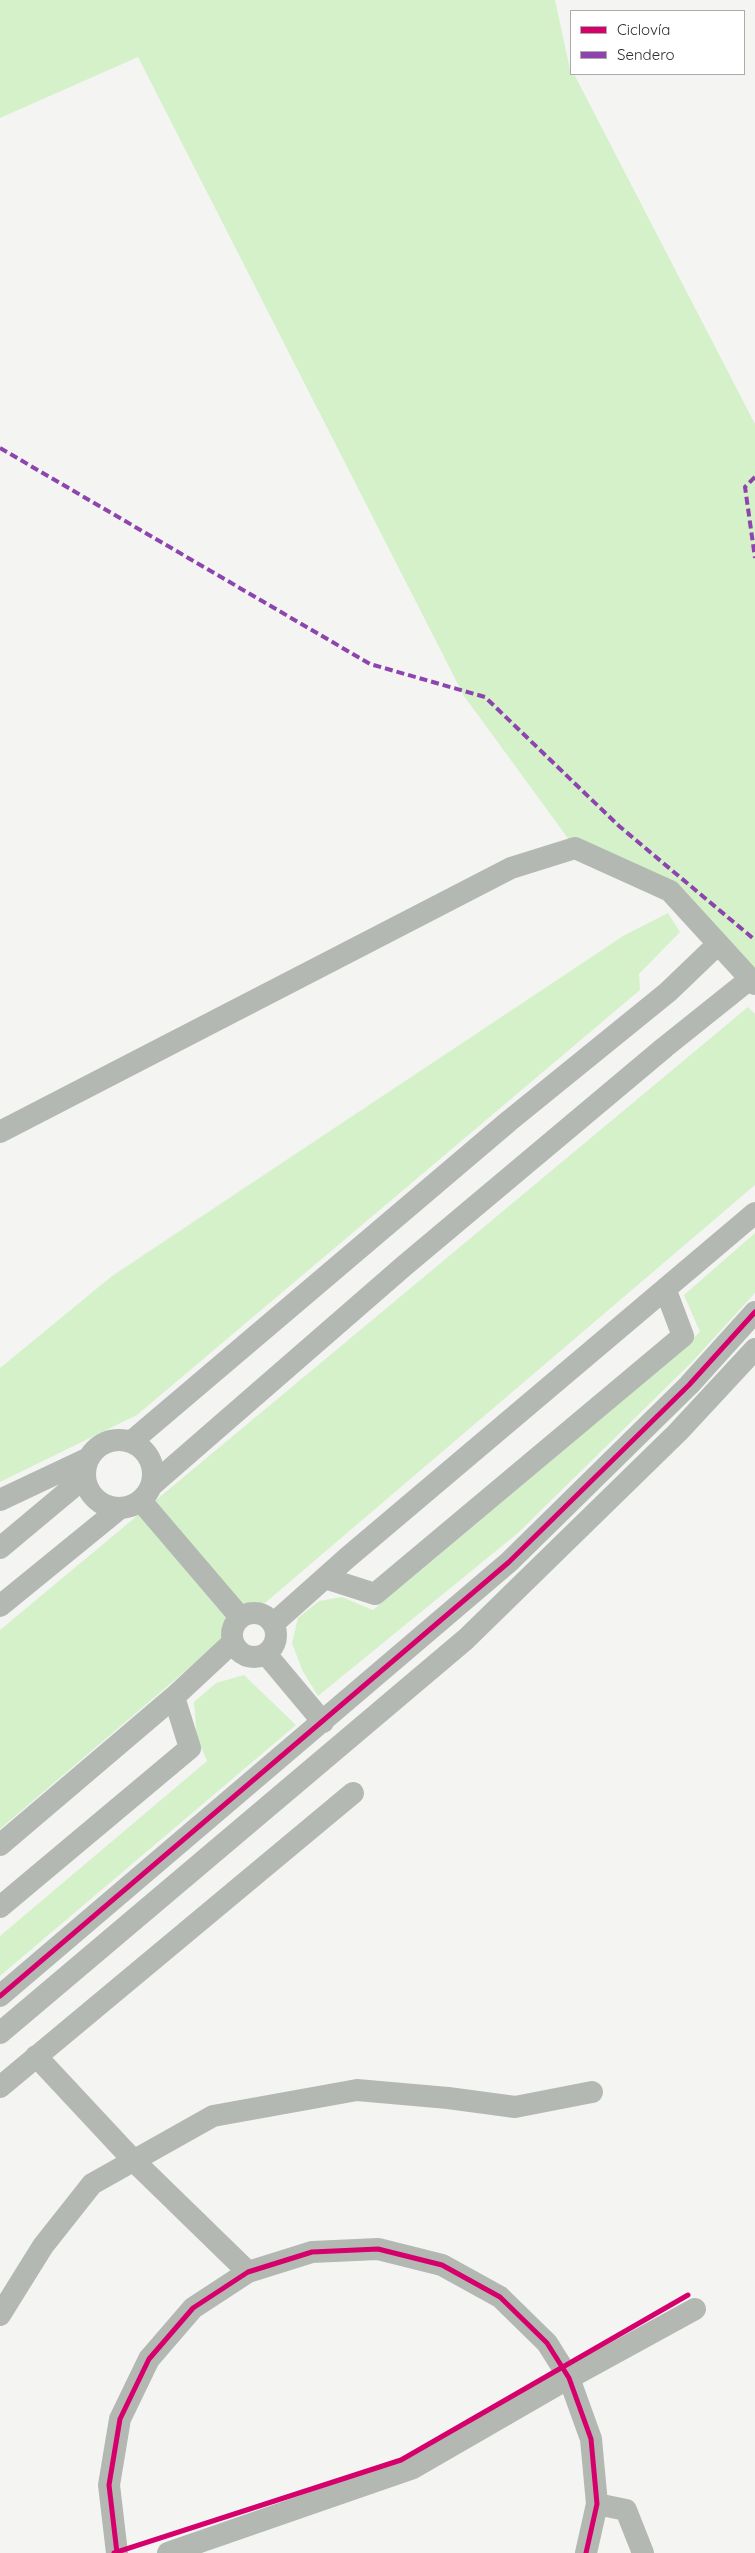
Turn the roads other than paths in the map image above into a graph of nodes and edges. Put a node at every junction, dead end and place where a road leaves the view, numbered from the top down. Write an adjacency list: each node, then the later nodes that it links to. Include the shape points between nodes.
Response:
1 (718, 944): 2 (street); 3 (street, via 670,891 575,848 511,868); 8 (street, via 668,992)
2 (753, 982): 10 (street, via 664,1047 404,1266)
3 (0, 1132)
4 (755, 1213): 5 (street)
5 (666, 1290): 14 (street); 14 (street, via 683,1336 676,1342 375,1594)
6 (755, 1312): 21 (street, via 689,1385 509,1562)
7 (755, 1349): 26 (street, via 678,1432 466,1639)
8 (131, 1442): 9 (street, via 108,1442 96,1449); 10 (street, via 148,1457 152,1468)
9 (87, 1468): 11 (street); 12 (street, via 88,1490 95,1499 111,1508); 13 (street)
10 (146, 1493): 12 (street, via 130,1506); 16 (street)
11 (0, 1500)
12 (118, 1508): 15 (street)
13 (0, 1548)
14 (324, 1578): 17 (street)
15 (0, 1606)
16 (240, 1617): 17 (street, via 256,1613); 18 (street, via 232,1630)
17 (274, 1624): 19 (street, via 276,1640)
18 (232, 1643): 19 (street, via 241,1654 252,1658); 20 (street)
19 (266, 1654): 21 (street)
20 (174, 1697): 23 (street); 24 (street, via 190,1748)
21 (322, 1722): 25 (street)
22 (353, 1793): 27 (street)
23 (0, 1845)
24 (0, 1907)
25 (0, 1996)
26 (0, 2033)
27 (36, 2056): 28 (street); 30 (street)
28 (0, 2087)
29 (592, 2092): 30 (street, via 515,2107 357,2090 213,2116)
30 (134, 2161): 31 (street); 33 (street, via 92,2184 43,2246)
31 (248, 2272): 34 (street, via 312,2252 378,2249 442,2265 500,2297 547,2343); 36 (street, via 192,2308 149,2359 120,2419 109,2485)
32 (695, 2309): 34 (street)
33 (0, 2316)
34 (569, 2378): 35 (street, via 591,2439); 37 (street, via 413,2468)
35 (597, 2504): 38 (street); 39 (street, via 626,2510)
36 (117, 2553)
37 (168, 2553)
38 (586, 2553)
39 (643, 2553)

